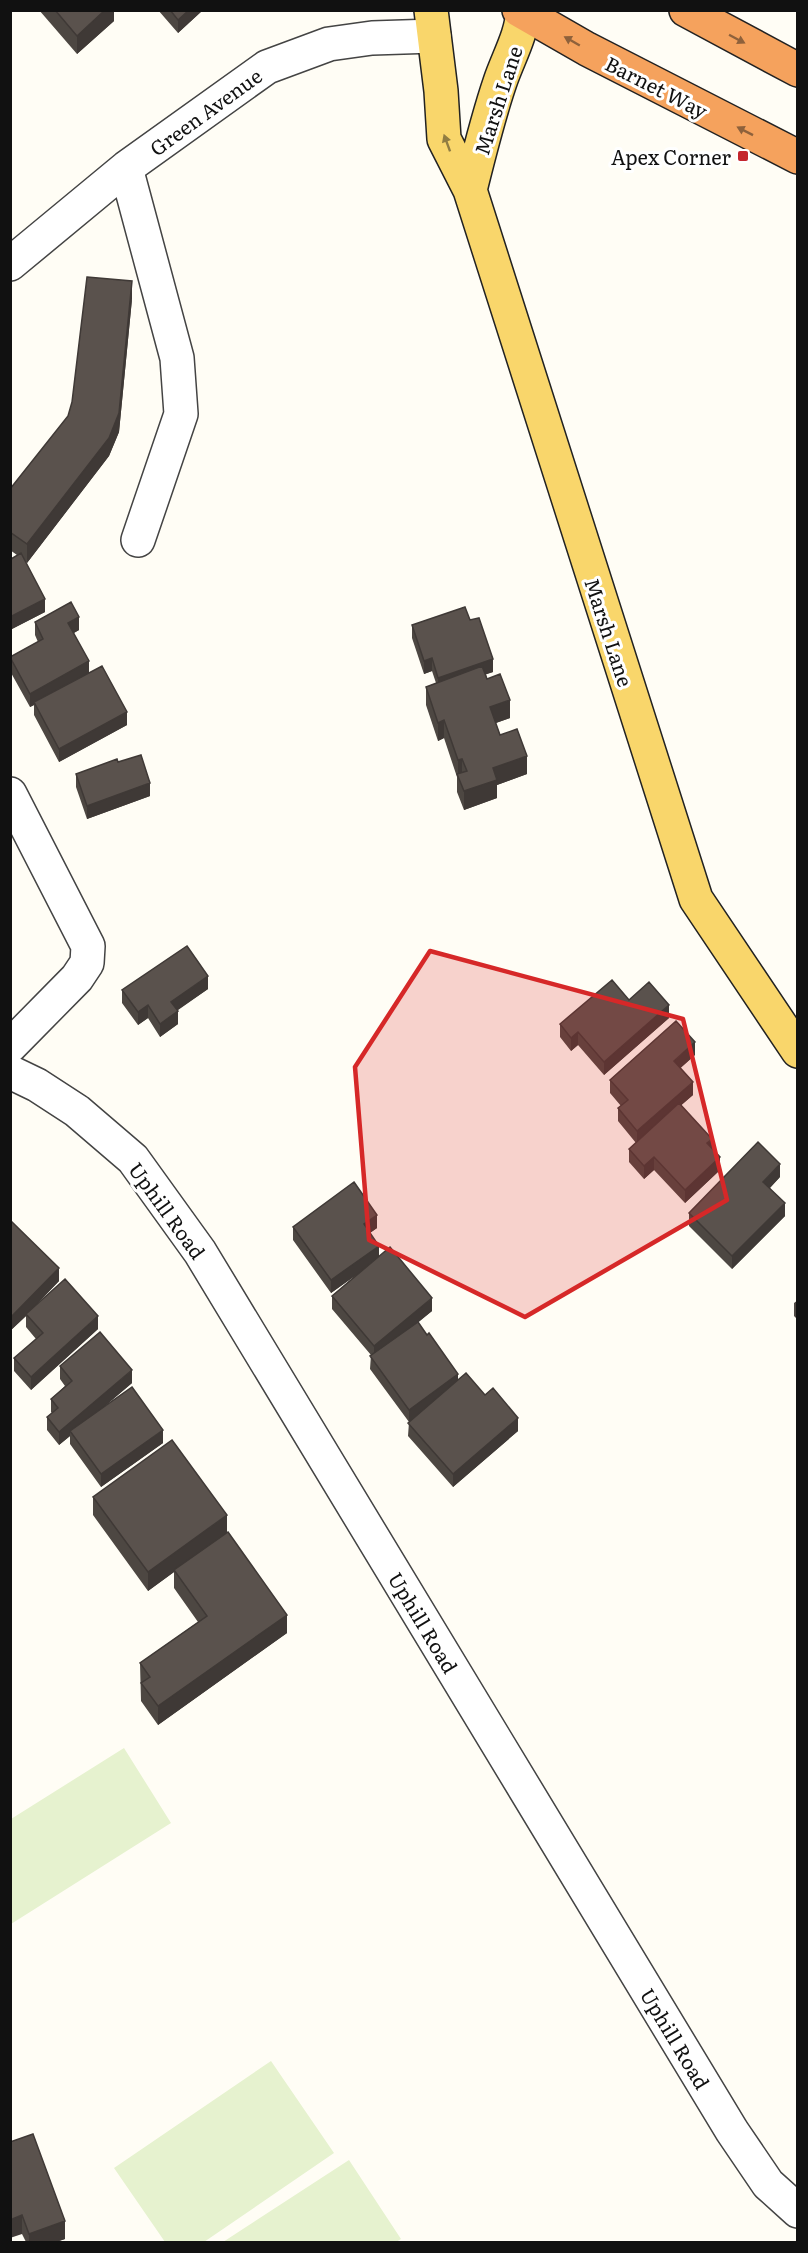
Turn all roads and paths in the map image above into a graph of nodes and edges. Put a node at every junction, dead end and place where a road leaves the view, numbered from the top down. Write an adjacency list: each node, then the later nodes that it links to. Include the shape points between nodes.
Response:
1 (686, 10): 4 (highway, one-way to 4)
2 (522, 11): 5 (highway, Barnet Way, one-way to 2, via 587,49); 7 (main road, Marsh Lane, via 515,45 487,120)
3 (432, 23): 6 (street, Green Avenue, via 372,39 329,44 267,67); 7 (main road, Marsh Lane, one-way to 3, via 444,139)
4 (798, 70)
5 (798, 157)
6 (126, 168): 8 (street, Green Avenue); 9 (street, via 177,358 181,414)
7 (470, 190): 12 (main road, Marsh Lane, via 696,899)
8 (10, 264)
9 (138, 540)
10 (10, 794): 11 (street, via 88,946 87,963 77,978)
11 (10, 1046)
12 (798, 1051)
13 (10, 1072): 14 (street, Uphill Road, via 77,1111 133,1159 200,1252 732,2131 768,2184)
14 (798, 2211)

